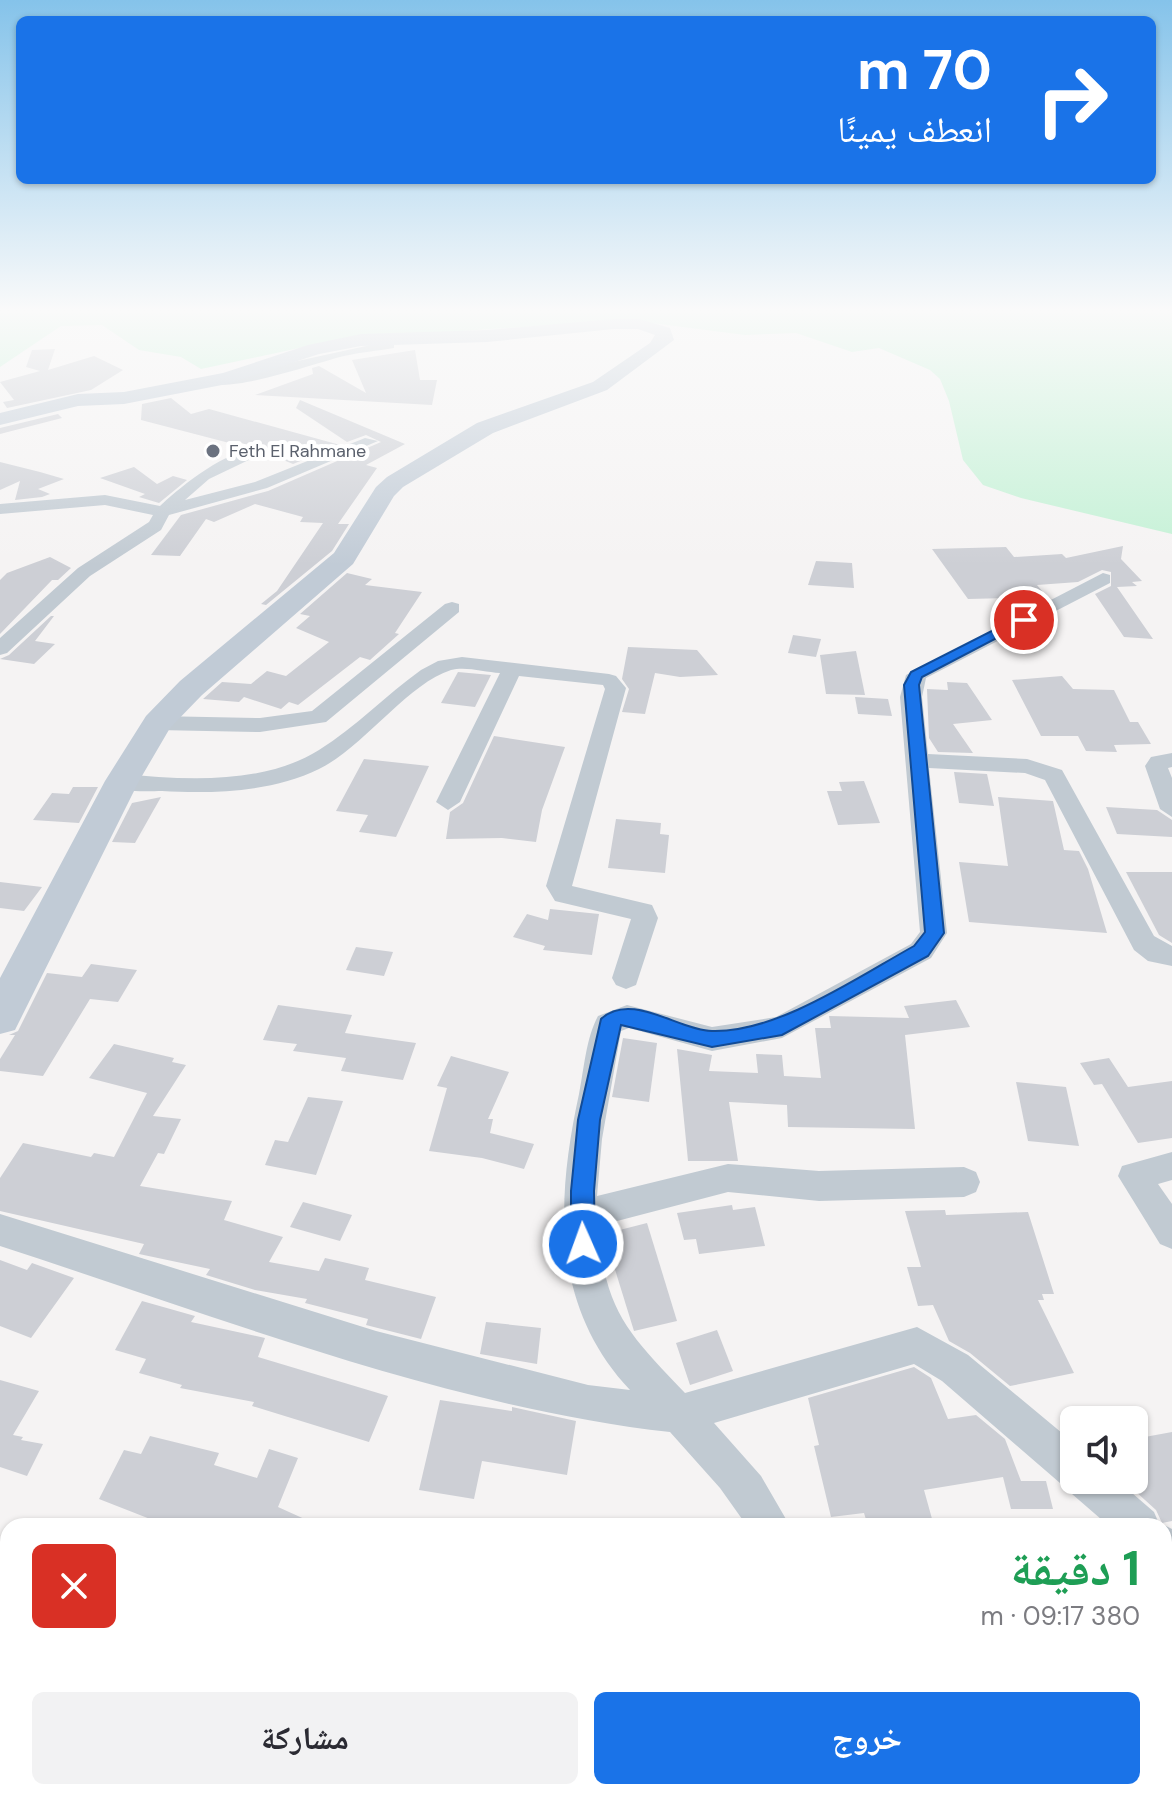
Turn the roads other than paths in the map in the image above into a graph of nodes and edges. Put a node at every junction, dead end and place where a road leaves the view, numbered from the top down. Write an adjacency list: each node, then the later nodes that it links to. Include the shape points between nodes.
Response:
1 (129, 397): 3 (street, via 78,400)
2 (569, 397): 12 (street, via 494,424 395,482 344,558)
3 (0, 419)
4 (370, 441): 7 (street, via 273,480)
5 (251, 455): 7 (street, via 203,476)
6 (0, 509): 7 (street, via 110,501)
7 (161, 512): 10 (street, via 155,526 84,572)
8 (1103, 579): 14 (street, via 916,675 911,697)
9 (452, 608): 12 (street, via 318,717 260,725)
10 (0, 649)
11 (512, 669): 15 (street, via 445,665 311,764 281,773 186,787); 16 (street); 19 (street, via 609,680 616,688 559,886 564,895 643,912)
12 (157, 723): 15 (street)
13 (1172, 760): 17 (street, via 1156,766)
14 (920, 761): 18 (street, via 1027,766 1054,775 1144,943); 23 (street, via 934,933 921,951 782,1027 712,1039 627,1016 615,1018 608,1024 589,1120)
15 (122, 781): 20 (street)
16 (448, 802)
17 (1172, 809)
18 (1172, 956)
19 (626, 978)
20 (0, 1018)
21 (1172, 1166): 25 (street, via 1134,1176)
22 (964, 1182): 23 (street, via 819,1186 728,1178)
23 (582, 1215): 26 (street, via 585,1274 606,1332)
24 (0, 1230): 26 (street, via 376,1349 588,1404)
25 (1172, 1233)
26 (678, 1414): 27 (street, via 917,1345 955,1368); 29 (street, via 752,1493)
27 (1060, 1457)
28 (1102, 1494): 30 (street)
29 (766, 1518)
30 (1131, 1518)

